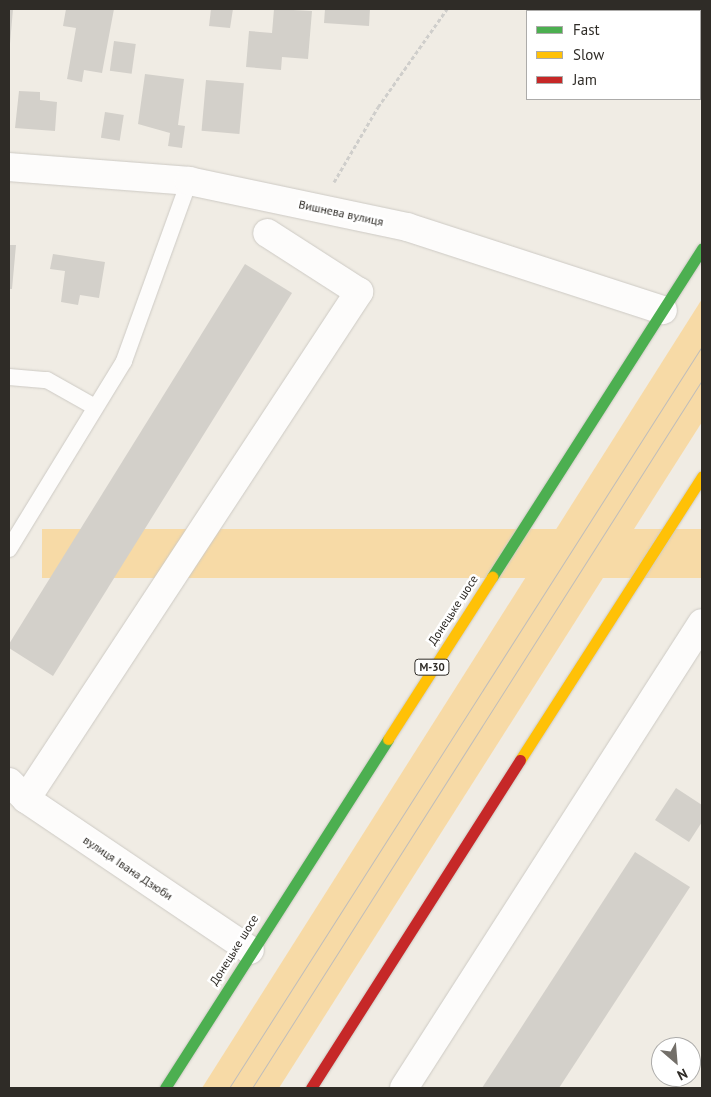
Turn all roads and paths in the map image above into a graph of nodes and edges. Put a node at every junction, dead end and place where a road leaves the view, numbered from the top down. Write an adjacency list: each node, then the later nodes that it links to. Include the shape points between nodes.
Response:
1 (446, 9): 4 (path, via 352,148)
2 (9, 167): 3 (street, Вишнева вулиця)
3 (189, 181): 4 (street, Вишнева вулиця); 9 (lane, via 124,360)
4 (320, 209): 7 (street, Вишнева вулиця, via 407,227)
5 (267, 233): 13 (street, via 359,292)
6 (702, 248): 7 (highway, Донецьке шосе / М-30)
7 (663, 310): 14 (highway, Донецьке шосе / М-30)
8 (9, 377): 9 (lane, via 48,380)
9 (95, 407): 11 (lane)
10 (702, 476): 16 (highway)
11 (9, 550)
12 (702, 623): 17 (street)
13 (17, 790): 14 (street, вулиця Івана Дзюби)
14 (250, 950): 15 (highway, Донецьке шосе / М-30)
15 (165, 1088)
16 (311, 1088)
17 (404, 1088)

